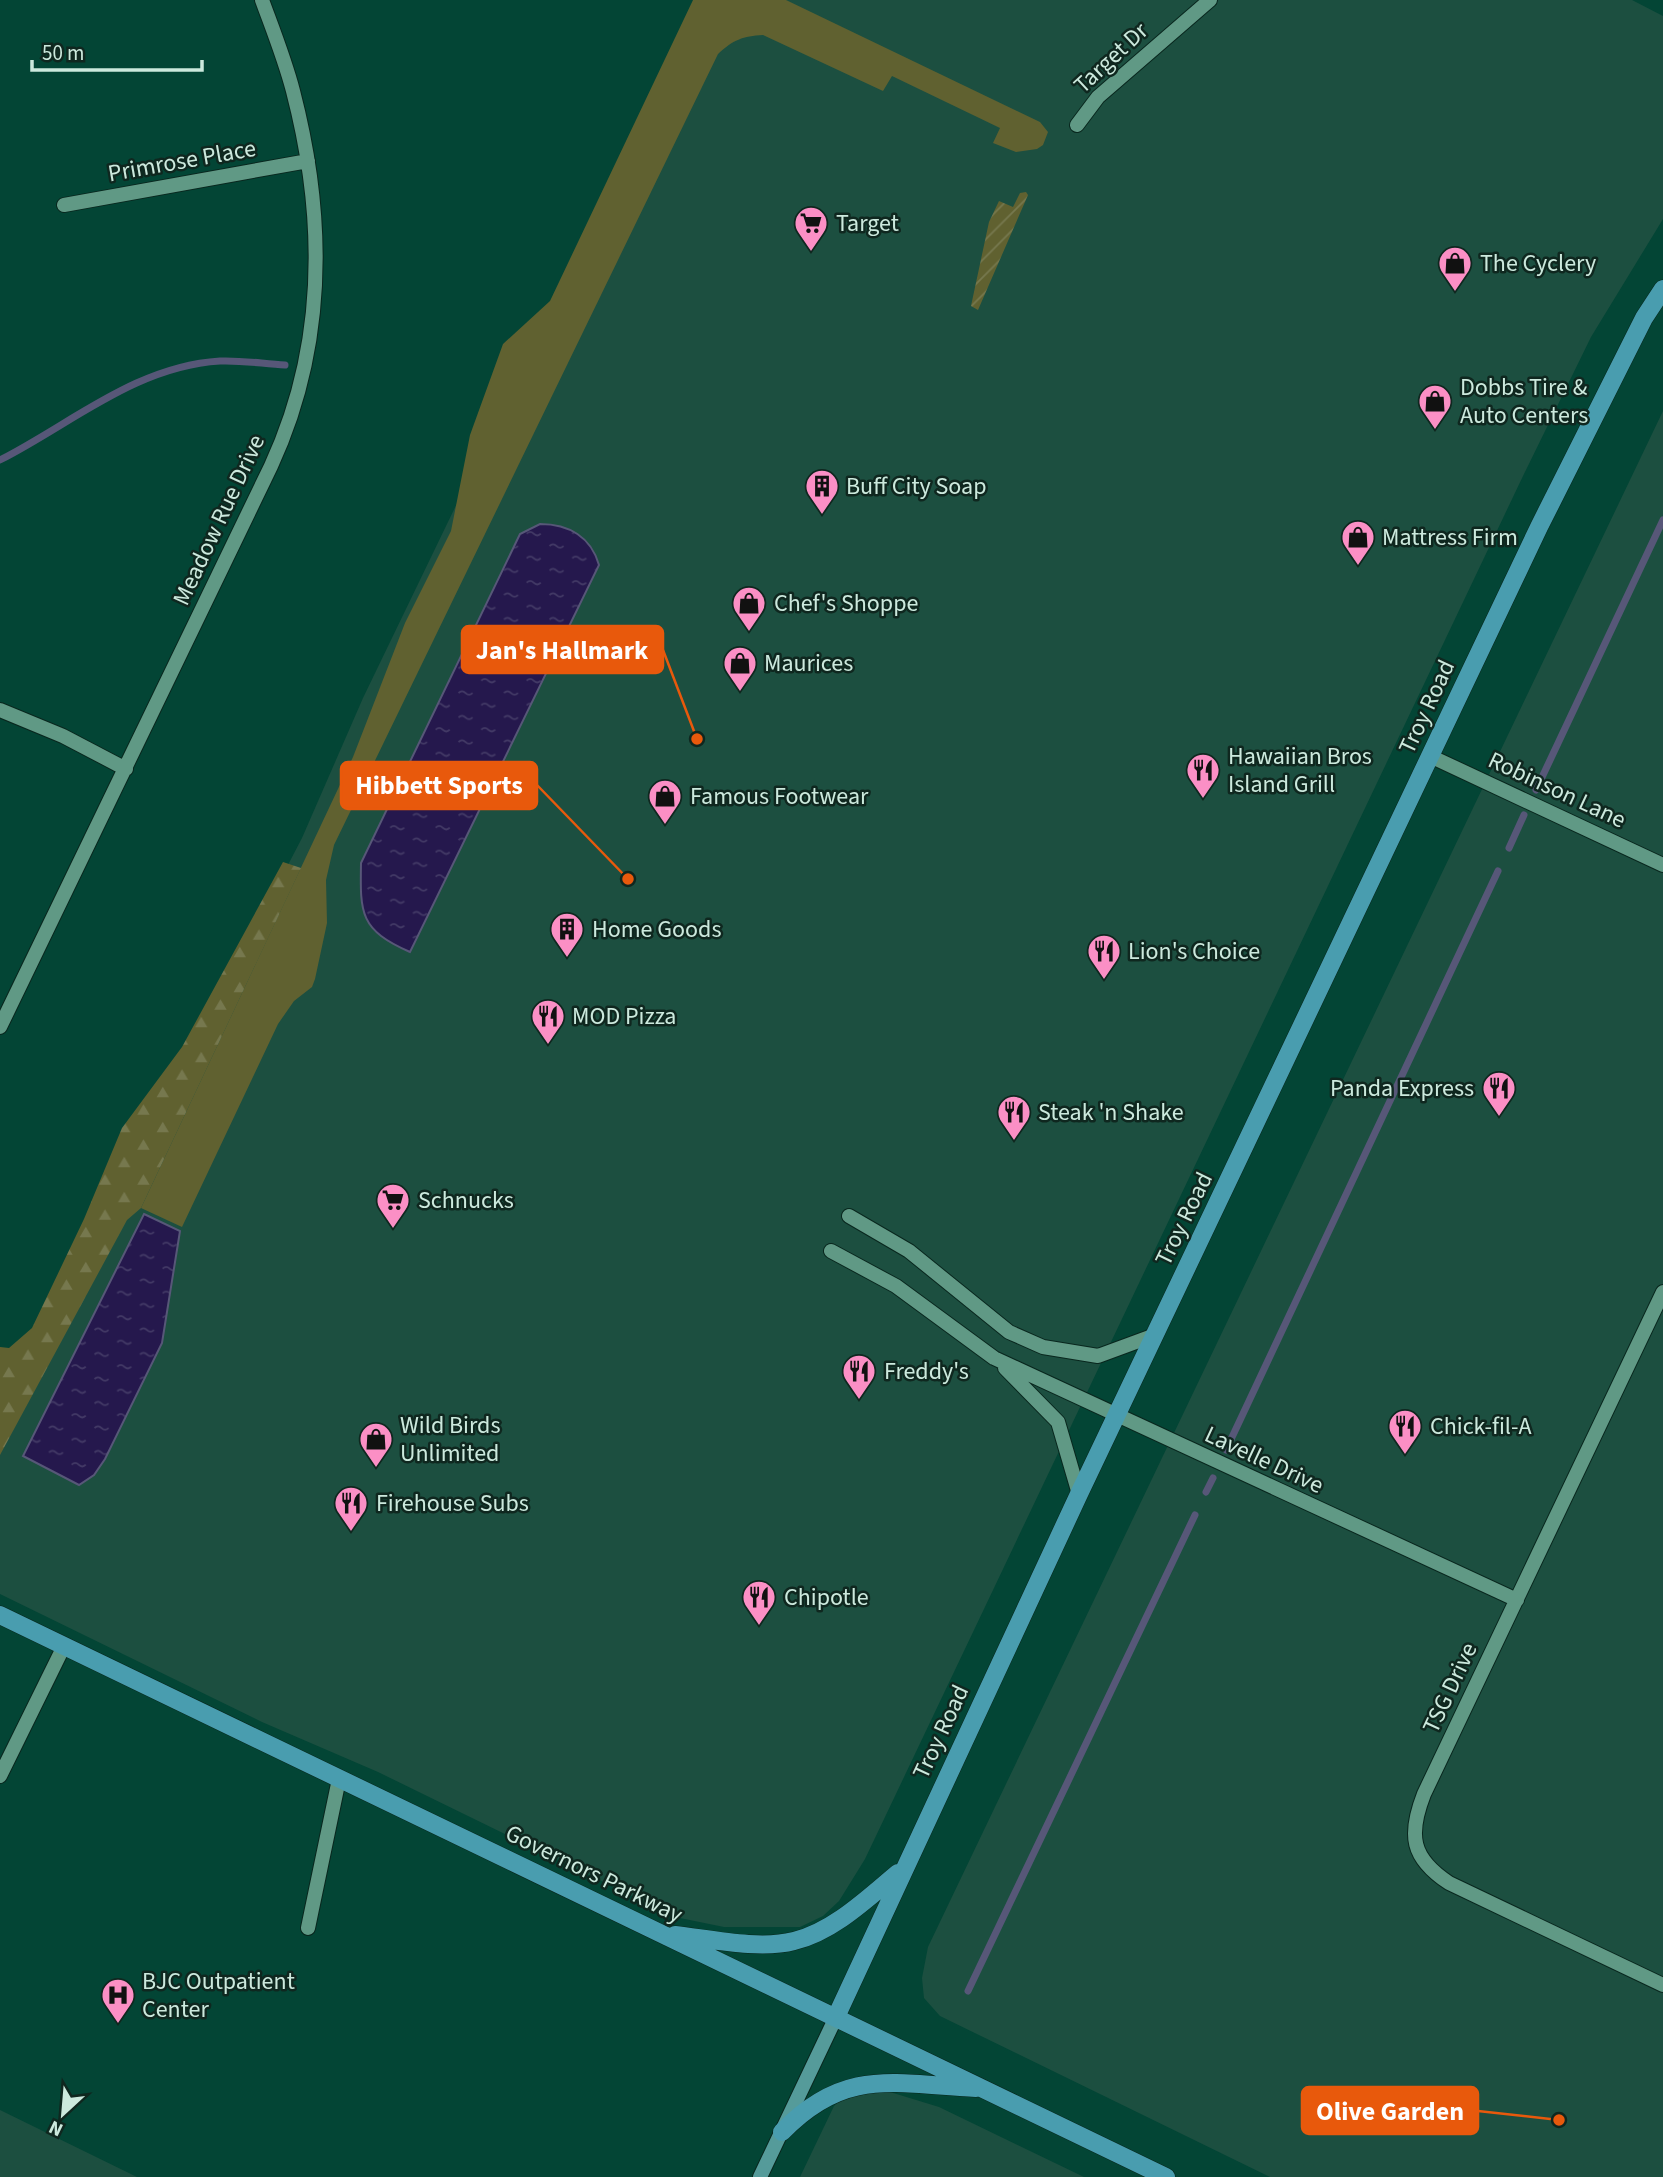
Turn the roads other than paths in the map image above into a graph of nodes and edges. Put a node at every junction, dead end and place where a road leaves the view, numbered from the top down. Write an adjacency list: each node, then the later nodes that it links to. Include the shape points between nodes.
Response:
1 (262, 0): 4 (street, Meadow Rue Drive, via 293,89)
2 (1210, 0): 3 (street, Target Dr, via 1098,97)
3 (1077, 124)
4 (308, 161): 5 (street, Primrose Place); 9 (street, Meadow Rue Drive, via 316,215 316,303 298,398 271,466)
5 (64, 205)
6 (1663, 289): 8 (main road, Troy Road, via 1598,406)
7 (0, 710): 9 (street)
8 (1432, 757): 10 (street, Robinson Lane); 15 (main road, Troy Road)
9 (126, 769): 11 (street, Meadow Rue Drive)
10 (1663, 865)
11 (0, 1027)
12 (849, 1216): 15 (street, via 909,1251 1009,1332 1043,1347 1098,1356)
13 (831, 1251): 16 (street, Lavelle Drive, via 896,1286)
14 (1663, 1292): 19 (street, TSG Drive)
15 (1155, 1335): 17 (main road, Troy Road)
16 (994, 1358): 17 (street, Lavelle Drive); 18 (street, Lavelle Drive, via 1058,1422)
17 (1116, 1417): 18 (main road, Troy Road); 19 (street, Lavelle Drive)
18 (1079, 1494): 24 (main road, Troy Road)
19 (1517, 1600): 27 (street, TSG Drive, via 1418,1809 1417,1852 1449,1883)
20 (0, 1615): 21 (main road, Governors Parkway)
21 (64, 1646): 22 (street); 23 (main road, Governors Parkway)
22 (0, 1776)
23 (339, 1779): 25 (street); 26 (main road, Governors Parkway)
24 (904, 1868): 26 (main road, via 835,1920 795,1941 735,1942); 28 (main road, Troy Road)
25 (308, 1928)
26 (662, 1934): 28 (main road, Governors Parkway)
27 (1663, 1985)
28 (836, 2017): 29 (main road, Governors Parkway); 30 (main road, Troy Road)
29 (983, 2089): 30 (main road, via 870,2082 850,2086 804,2109); 32 (main road, Governors Parkway)
30 (782, 2132): 31 (main road, Troy Road)
31 (760, 2177)
32 (1167, 2177)

